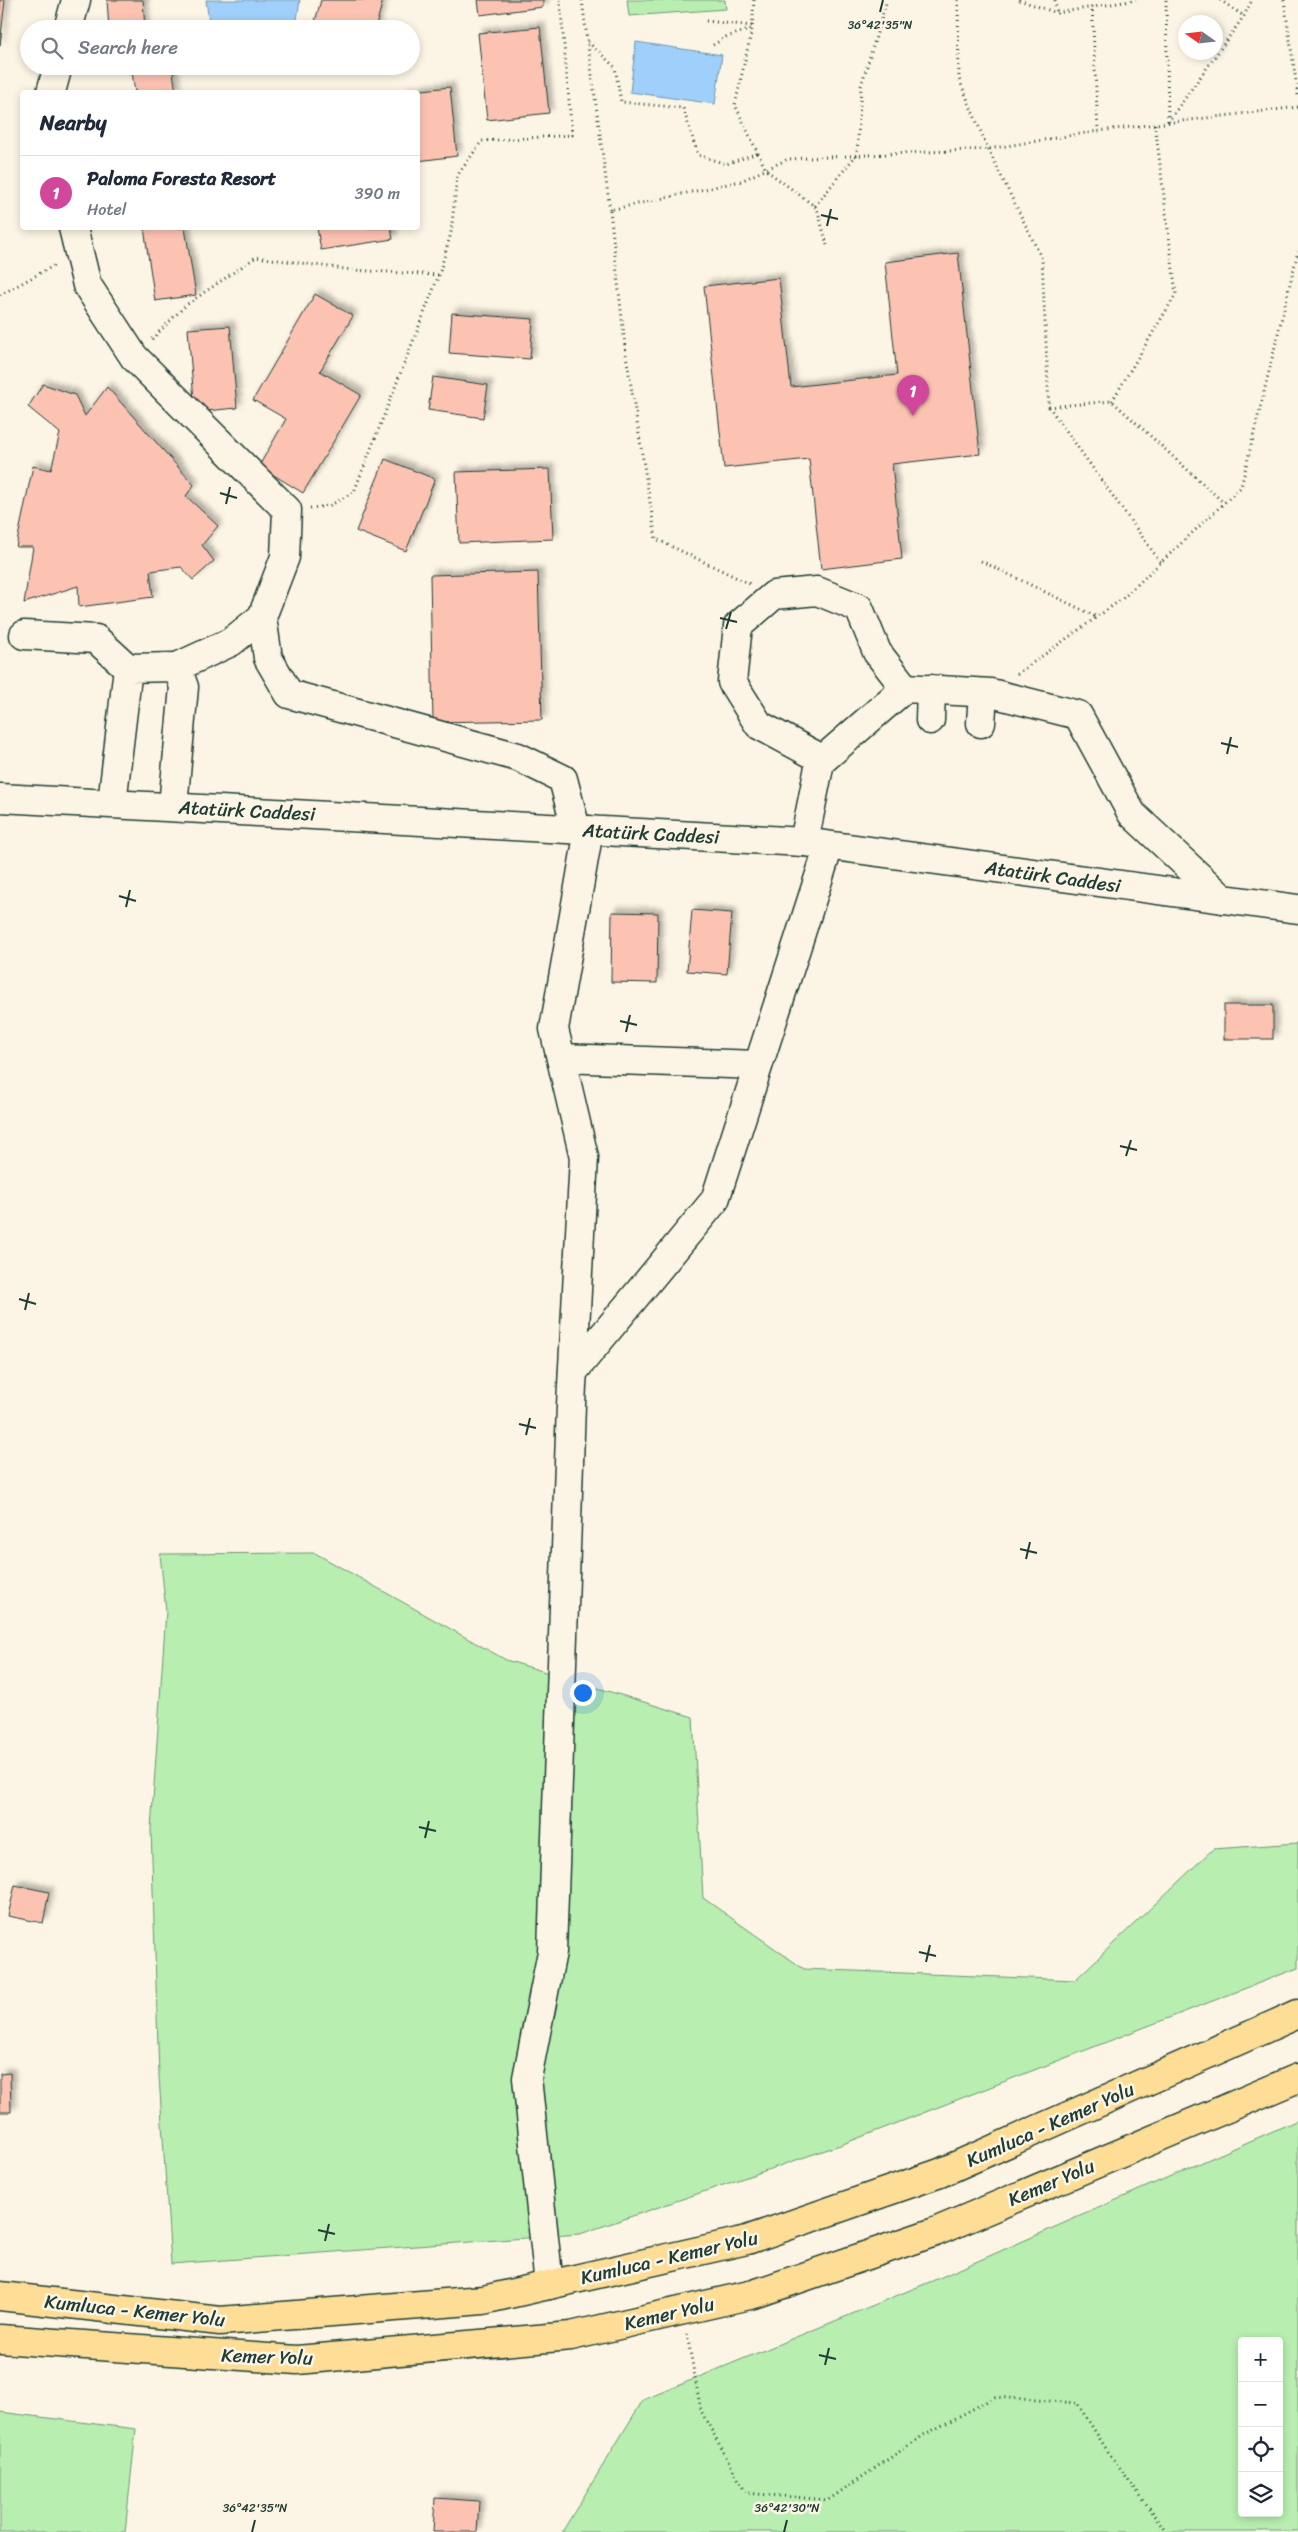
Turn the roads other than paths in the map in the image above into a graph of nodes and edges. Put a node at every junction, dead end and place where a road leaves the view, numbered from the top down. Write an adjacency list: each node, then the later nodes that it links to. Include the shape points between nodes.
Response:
1 (76, 0): 2 (street)
2 (70, 20)
3 (56, 75): 4 (street)
4 (52, 90)
5 (76, 240): 6 (street, via 87,285 134,357 287,510 285,557)
6 (262, 617): 8 (street, via 231,642); 18 (street, via 268,658 289,694 518,756 564,779)
7 (24, 635): 9 (street, via 96,639)
8 (177, 667): 9 (street); 17 (street, via 184,686)
9 (128, 668): 16 (street)
10 (918, 688): 11 (street); 12 (street); 14 (street); 14 (street, via 877,652 860,608 817,591 774,595 738,626 732,682 758,725)
11 (986, 693): 13 (street); 20 (street, via 1078,715 1132,814)
12 (930, 720)
13 (981, 723)
14 (822, 759): 19 (street)
15 (0, 798): 16 (street, Atatürk Caddesi)
16 (112, 803): 17 (street, Atatürk Caddesi)
17 (173, 806): 18 (street, Atatürk Caddesi)
18 (582, 829): 19 (street, Atatürk Caddesi); 22 (street, via 554,1029)
19 (817, 844): 20 (street, Atatürk Caddesi); 23 (street)
20 (1223, 899): 21 (street, Atatürk Caddesi)
21 (1298, 909)
22 (561, 1058): 23 (street); 24 (street, via 584,1157)
23 (758, 1065): 24 (street, via 715,1200)
24 (573, 1372): 27 (street, via 552,1952 527,2078)
25 (1298, 2014): 27 (highway, Kumluca - Kemer Yolu, via 940,2173 747,2240)
26 (1298, 2078): 29 (highway, Kemer Yolu, via 935,2232 754,2294 571,2336 297,2360)
27 (549, 2285): 28 (highway, Kumluca - Kemer Yolu, via 483,2300 220,2320)
28 (0, 2296)
29 (0, 2339)

